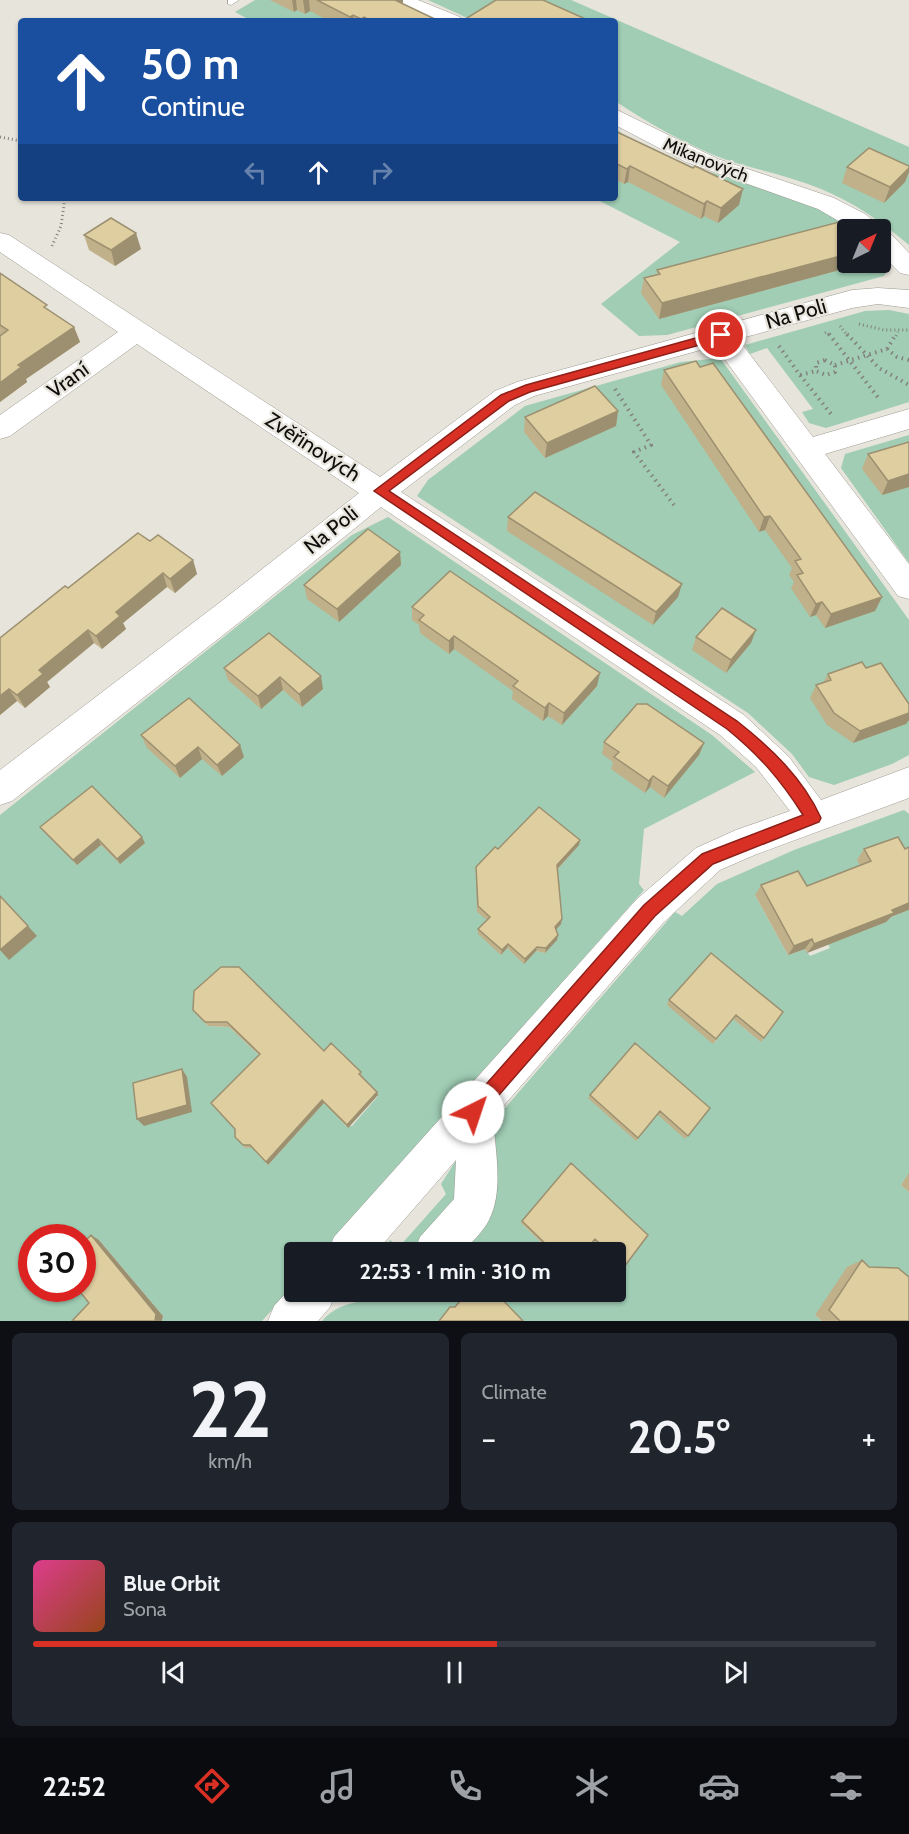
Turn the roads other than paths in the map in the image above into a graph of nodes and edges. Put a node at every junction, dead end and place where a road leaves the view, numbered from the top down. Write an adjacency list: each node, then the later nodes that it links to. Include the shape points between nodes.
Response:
1 (400, 0): 2 (street)
2 (445, 18)
3 (618, 118): 4 (street, Mikanových, via 675,150 801,194)
4 (854, 219)
5 (0, 241): 9 (street, Zvěřinových)
6 (891, 249): 7 (street)
7 (909, 267)
8 (909, 299): 10 (street, Na Poli, via 852,298)
9 (137, 331): 12 (street, Vraní); 14 (street, Zvěřinových)
10 (721, 335): 13 (street); 14 (street, Na Poli, via 505,398)
11 (909, 419): 13 (street)
12 (0, 429)
13 (805, 450): 15 (street)
14 (380, 491): 17 (street, Na Poli); 18 (street, Zvěřinových, via 732,725 762,749)
15 (909, 587)
16 (909, 782): 18 (street)
17 (0, 790)
18 (813, 818): 19 (street, via 708,859 650,911)
19 (473, 1112): 20 (street); 21 (street, via 477,1172 474,1209)
20 (358, 1242)
21 (444, 1242)
22 (306, 1302): 23 (street)
23 (289, 1321)

